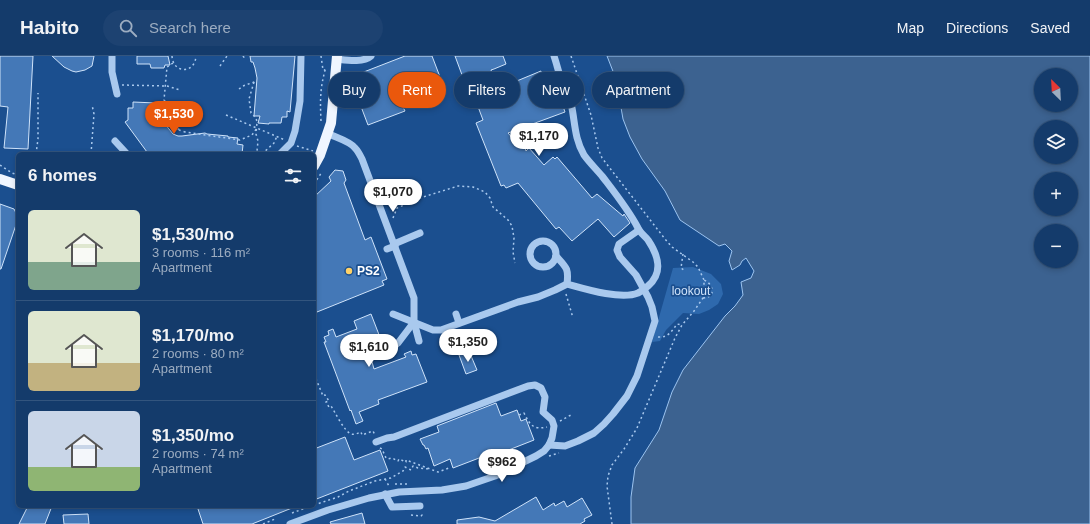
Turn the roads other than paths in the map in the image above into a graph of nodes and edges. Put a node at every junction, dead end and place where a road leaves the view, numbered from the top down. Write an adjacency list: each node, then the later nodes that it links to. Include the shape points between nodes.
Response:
1 (112, 56): 6 (street)
2 (301, 56): 10 (street, via 300,102 295,131 291,143)
3 (371, 56): 5 (street, via 350,61)
4 (554, 56): 14 (street, via 572,107 577,139 584,155 620,198)
5 (337, 57): 7 (main road, via 331,123)
6 (116, 94)
7 (327, 133): 11 (main road); 16 (street, via 354,146 362,159)
8 (115, 141): 9 (street)
9 (125, 152)
10 (282, 152)
11 (316, 162)
12 (0, 179): 13 (main road)
13 (16, 184)
14 (638, 230): 20 (street, via 655,251 658,263 658,274); 20 (street, via 619,244 617,250)
15 (420, 233): 16 (street)
16 (394, 245): 17 (street); 23 (street, via 414,298)
17 (387, 249)
18 (556, 256): 19 (street, via 566,267)
19 (567, 284): 20 (street, via 617,295 628,295); 24 (street, via 538,297)
20 (644, 290): 28 (street, via 652,306 655,321 637,376 627,396 594,433 565,446)
21 (393, 314): 23 (street)
22 (456, 314): 24 (street)
23 (414, 322): 24 (street, via 433,330 441,330); 25 (street); 26 (street, via 398,343)
24 (459, 323)
25 (419, 341)
26 (372, 357)
27 (376, 438): 28 (street, via 394,437 535,385 541,388 545,397 543,412 552,420 554,426)
28 (549, 445): 29 (street, via 536,456 495,476 466,486 442,490)
29 (388, 492): 30 (street, via 392,507); 31 (street)
30 (420, 509)
31 (294, 523)

